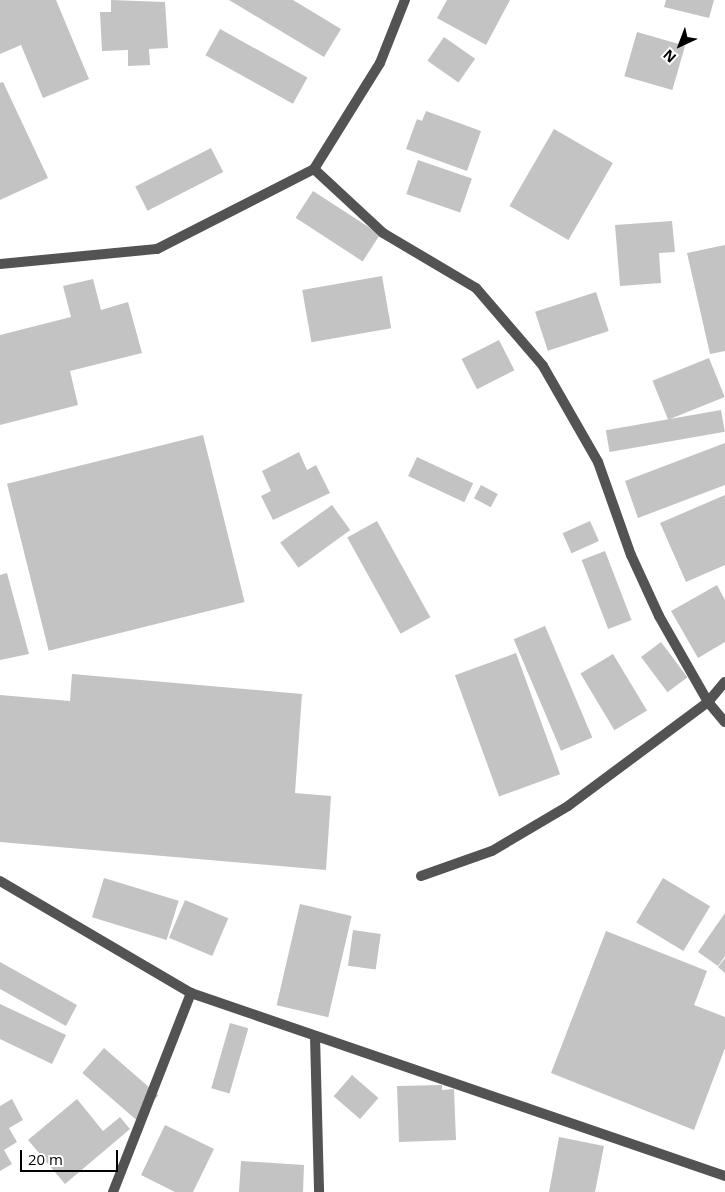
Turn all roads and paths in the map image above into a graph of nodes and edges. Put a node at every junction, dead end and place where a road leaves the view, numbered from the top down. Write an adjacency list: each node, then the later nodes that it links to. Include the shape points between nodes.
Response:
1 (405, 0): 2 (street, via 380,63)
2 (314, 169): 3 (street, via 157,249); 5 (street, via 382,233 476,288 543,366 598,462 631,555)
3 (0, 264)
4 (725, 682): 5 (street)
5 (708, 702): 6 (street); 7 (street, via 568,806 492,851)
6 (725, 722)
7 (420, 876)
8 (0, 881): 9 (street)
9 (191, 993): 10 (street); 12 (street)
10 (315, 1036): 11 (street); 13 (street)
11 (725, 1176)
12 (113, 1192)
13 (319, 1192)

